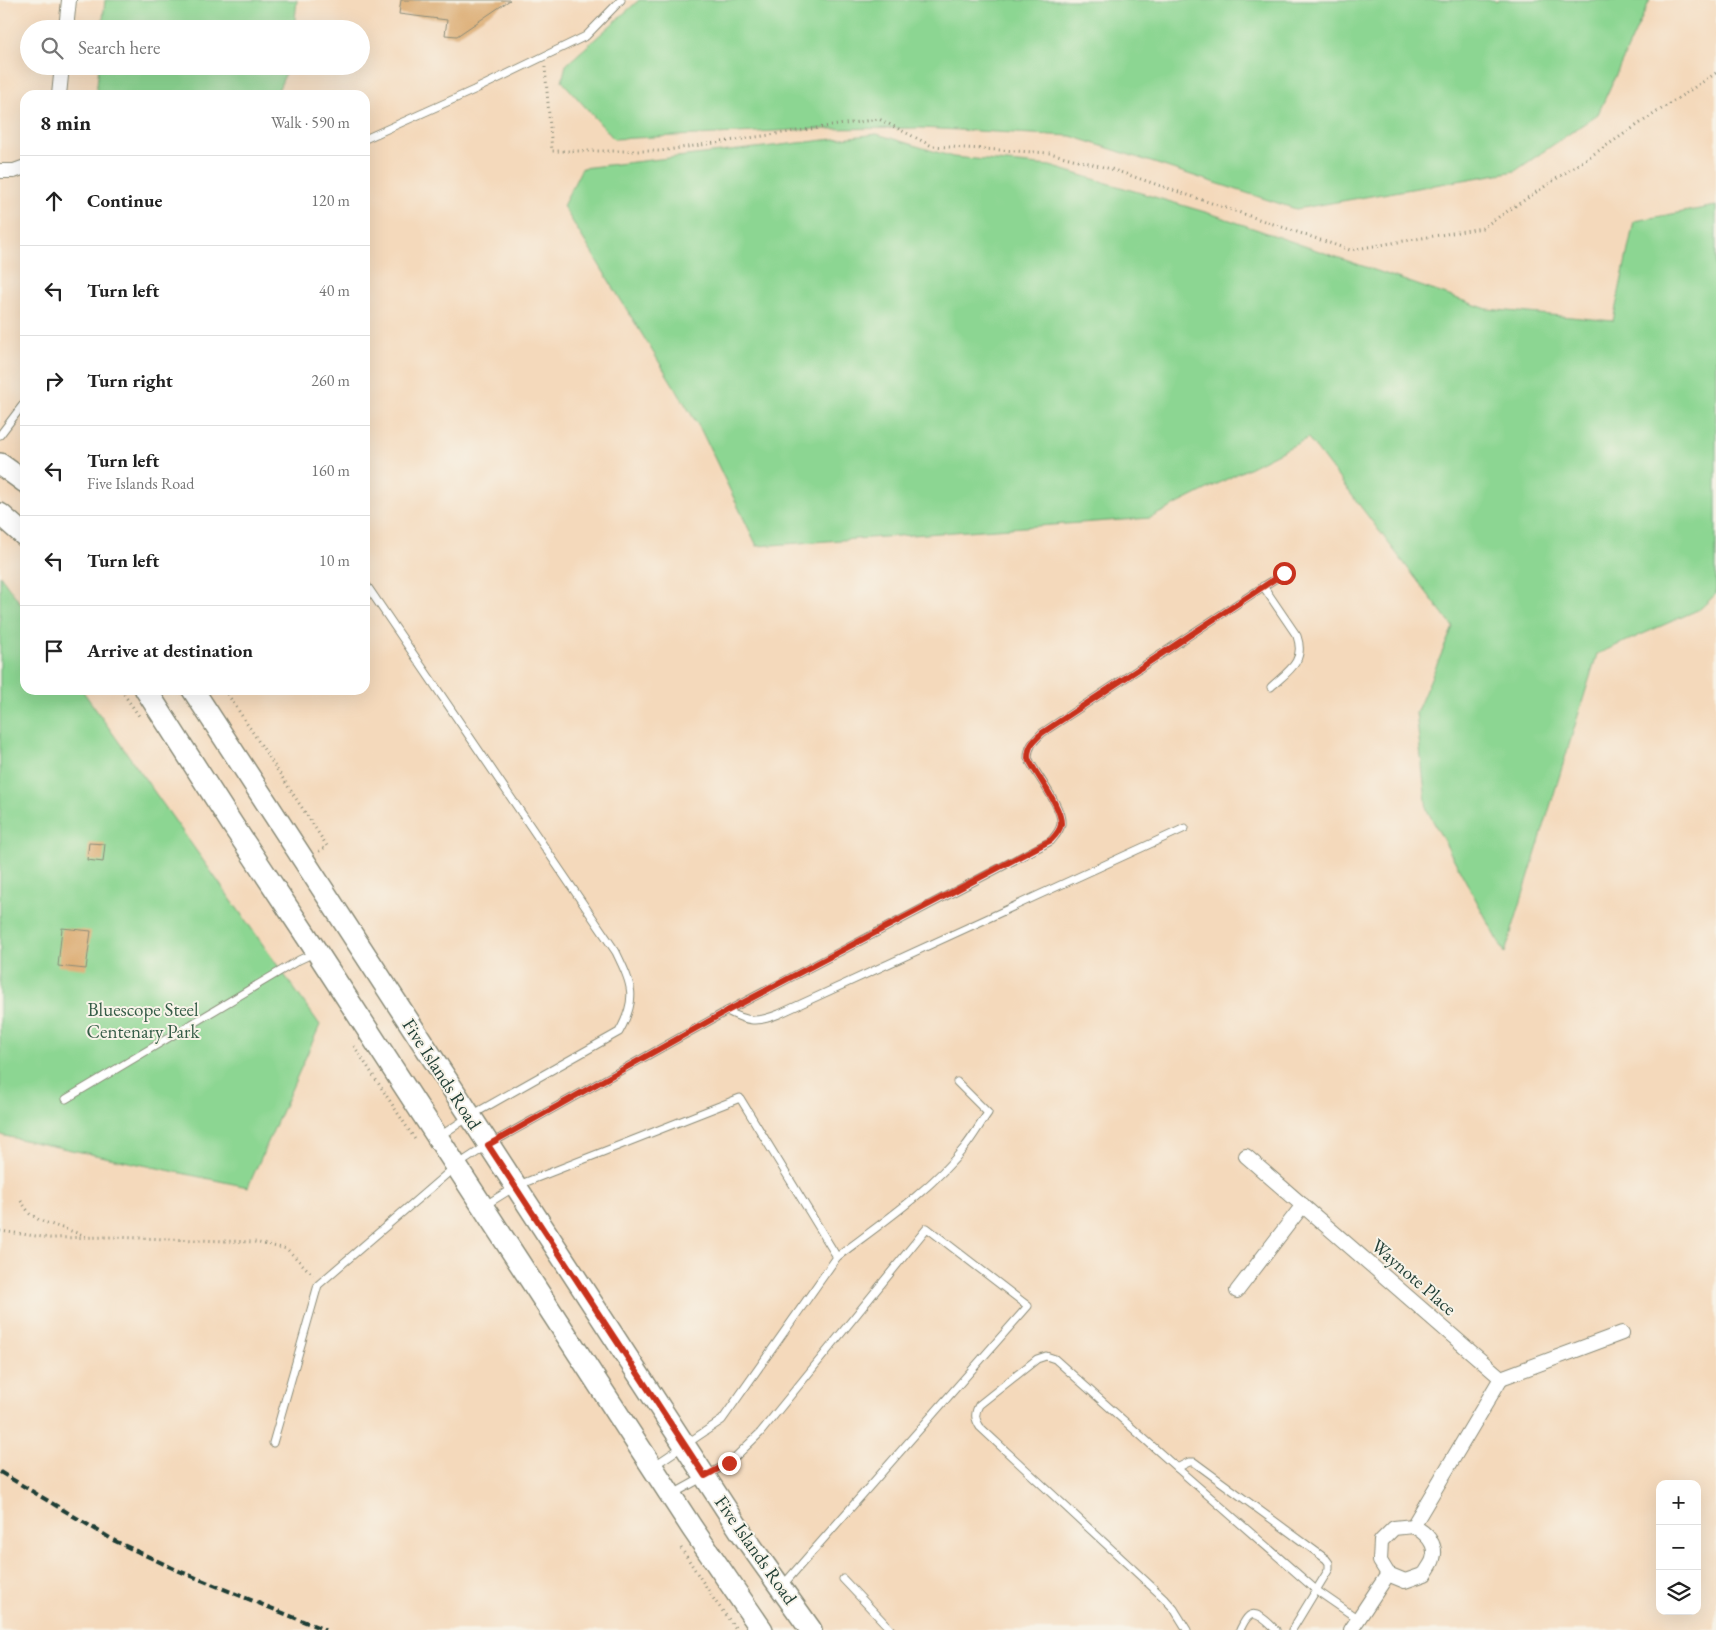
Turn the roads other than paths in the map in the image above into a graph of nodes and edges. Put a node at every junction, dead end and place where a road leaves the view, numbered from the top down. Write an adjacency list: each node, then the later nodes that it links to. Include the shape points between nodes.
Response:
1 (69, 0): 3 (street)
2 (621, 0): 6 (lane, via 586,36)
3 (67, 20)
4 (61, 75): 5 (street)
5 (60, 90)
6 (370, 137)
7 (20, 169): 8 (street)
8 (0, 171)
9 (20, 409): 10 (lane)
10 (0, 435)
11 (0, 464): 12 (main road)
12 (20, 478)
13 (0, 514): 14 (main road)
14 (20, 532)
15 (1284, 573): 16 (lane)
16 (1263, 586): 18 (lane, via 1300,645 1300,655 1295,664); 23 (lane, via 1042,733 1031,744 1028,758 1059,811 1061,826 1051,840)
17 (370, 590): 26 (lane, via 616,952 628,976 632,997 629,1015 619,1032)
18 (1271, 687)
19 (149, 695): 22 (main road, Five Islands Road)
20 (196, 695): 26 (main road, Five Islands Road)
21 (1185, 828): 23 (lane, via 767,1019 744,1019)
22 (317, 952): 25 (lane); 27 (main road, Five Islands Road)
23 (727, 1011): 28 (lane)
24 (957, 1082): 34 (lane, via 988,1112 964,1148 904,1206)
25 (66, 1099)
26 (470, 1116): 27 (lane); 28 (main road, Five Islands Road)
27 (437, 1138): 30 (main road, Five Islands Road)
28 (488, 1145): 30 (lane); 31 (main road, Five Islands Road)
29 (1246, 1156): 32 (street, Waynote Place)
30 (456, 1166): 33 (main road, Five Islands Road); 38 (lane, via 318,1284)
31 (516, 1186): 33 (lane); 34 (lane, via 740,1098); 39 (main road, Five Islands Road)
32 (1303, 1206): 35 (street); 37 (street, Waynote Place)
33 (483, 1207): 40 (main road, Five Islands Road)
34 (837, 1257): 39 (lane, via 722,1420)
35 (1236, 1291)
36 (1622, 1333): 37 (street)
37 (1501, 1378): 44 (street)
38 (273, 1443)
39 (685, 1446): 40 (lane); 42 (main road, Five Islands Road)
40 (652, 1466): 43 (main road, Five Islands Road)
41 (1177, 1468): 48 (lane); 48 (lane, via 1194,1462 1326,1559 1329,1569); 53 (lane, via 1055,1359 1046,1356 1037,1359 974,1412 980,1427 1164,1598)
42 (705, 1476): 43 (lane); 47 (main road, Five Islands Road); 47 (lane, via 729,1463 760,1433 928,1228 1028,1306)
43 (672, 1495): 50 (main road, Five Islands Road)
44 (1413, 1526): 45 (street, via 1394,1528 1381,1541 1380,1561); 45 (street, via 1424,1532 1433,1544 1434,1558 1425,1574 1405,1581)
45 (1388, 1574): 49 (street)
46 (843, 1579): 52 (lane)
47 (781, 1587): 51 (main road, Five Islands Road)
48 (1316, 1590): 49 (lane); 56 (lane)
49 (1353, 1627)
50 (762, 1630)
51 (811, 1630)
52 (891, 1630)
53 (1187, 1630)
54 (1240, 1630): 55 (lane, via 1254,1614)
55 (1276, 1630)
56 (1292, 1630)

